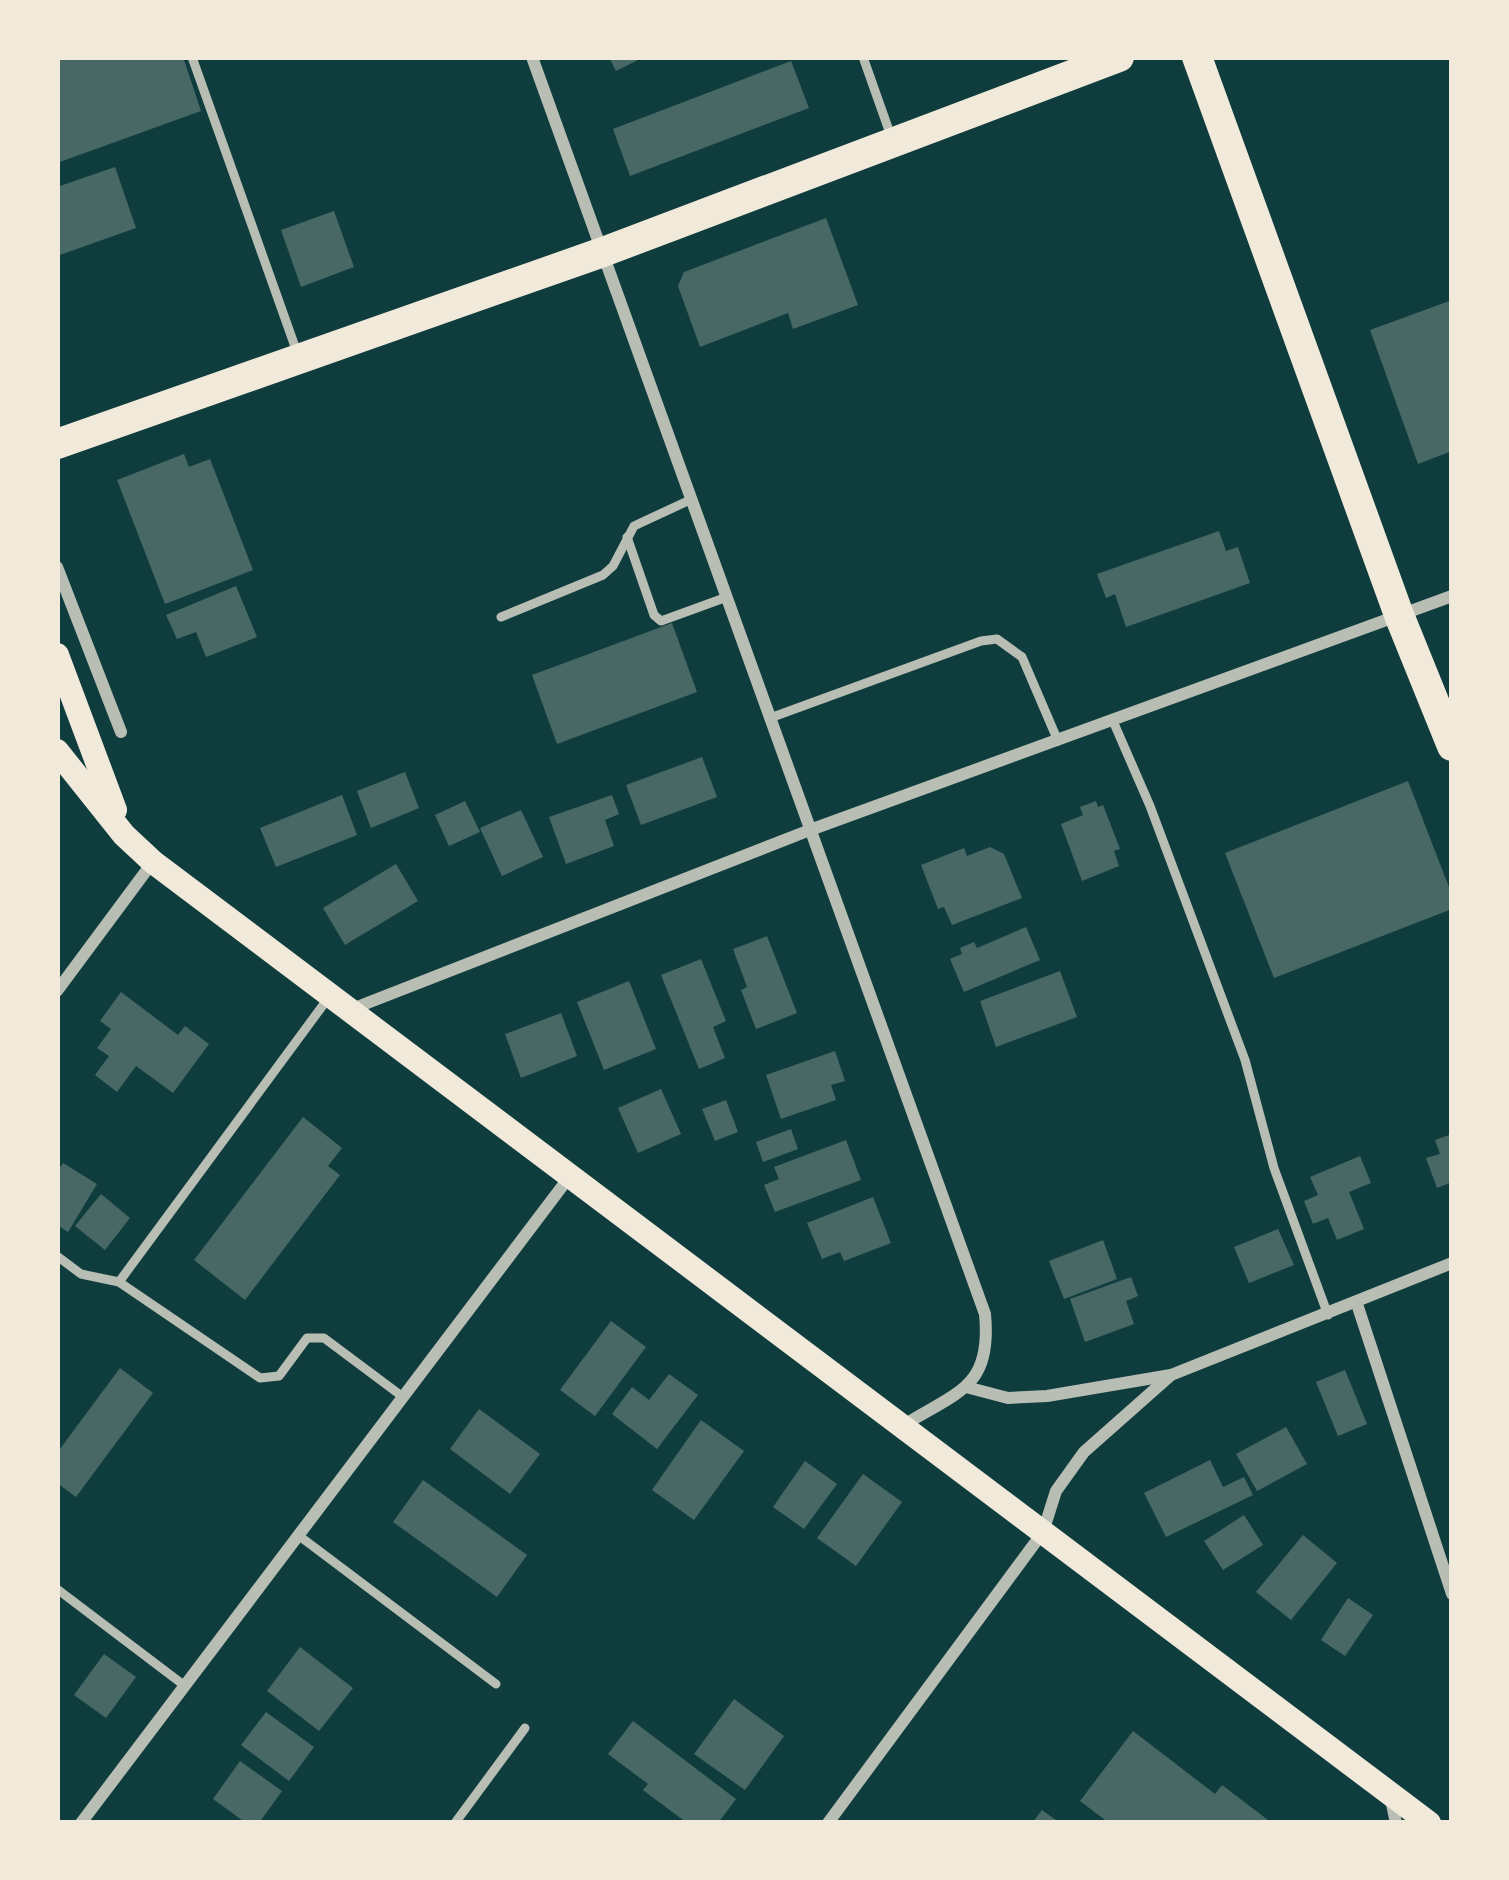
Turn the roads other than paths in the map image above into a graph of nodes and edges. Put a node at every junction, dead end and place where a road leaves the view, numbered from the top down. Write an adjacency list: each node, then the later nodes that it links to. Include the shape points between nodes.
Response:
1 (192, 57): 8 (lane)
2 (532, 57): 7 (street)
3 (863, 57): 6 (lane)
4 (1119, 57): 6 (main road)
5 (1196, 57): 15 (main road)
6 (894, 144): 7 (main road)
7 (603, 252): 8 (main road); 10 (street)
8 (300, 360): 9 (main road)
9 (57, 444)
10 (692, 499): 11 (lane, via 644,520); 14 (street)
11 (627, 537): 14 (lane, via 661,620); 16 (lane, via 603,575)
12 (57, 567): 20 (street)
13 (1452, 596): 15 (street)
14 (727, 597): 18 (street)
15 (1399, 615): 19 (street); 22 (main road)
16 (501, 617)
17 (57, 655): 25 (main road)
18 (770, 718): 21 (lane, via 997,639 1022,657); 24 (street)
19 (1113, 721): 21 (street); 34 (lane, via 1245,1060)
20 (121, 733)
21 (1058, 741): 24 (street)
22 (1452, 746)
23 (57, 751): 25 (main road)
24 (810, 830): 28 (street); 36 (street, via 985,1314 988,1349)
25 (124, 835): 26 (main road)
26 (153, 862): 27 (street); 28 (main road)
27 (57, 991)
28 (338, 1004): 29 (main road); 32 (lane)
29 (570, 1177): 37 (street); 38 (main road)
30 (57, 1256): 32 (lane, via 81,1274)
31 (1452, 1263): 33 (street)
32 (118, 1282): 37 (lane, via 260,1378 278,1376 307,1338 324,1338)
33 (1357, 1304): 34 (street); 42 (street)
34 (1328, 1315): 35 (street)
35 (1172, 1376): 36 (street, via 1047,1396 1008,1398); 39 (street, via 1084,1452 1055,1491)
36 (966, 1387): 38 (street)
37 (403, 1397): 40 (street)
38 (904, 1425): 39 (main road)
39 (1043, 1532): 46 (main road); 49 (street)
40 (298, 1535): 43 (lane); 44 (street)
41 (57, 1589): 44 (lane)
42 (1452, 1594)
43 (496, 1684)
44 (185, 1686): 47 (street)
45 (525, 1728): 48 (lane)
46 (1389, 1792): 50 (street); 51 (main road)
47 (81, 1823)
48 (455, 1823)
49 (828, 1823)
50 (1396, 1823)
51 (1429, 1823)

